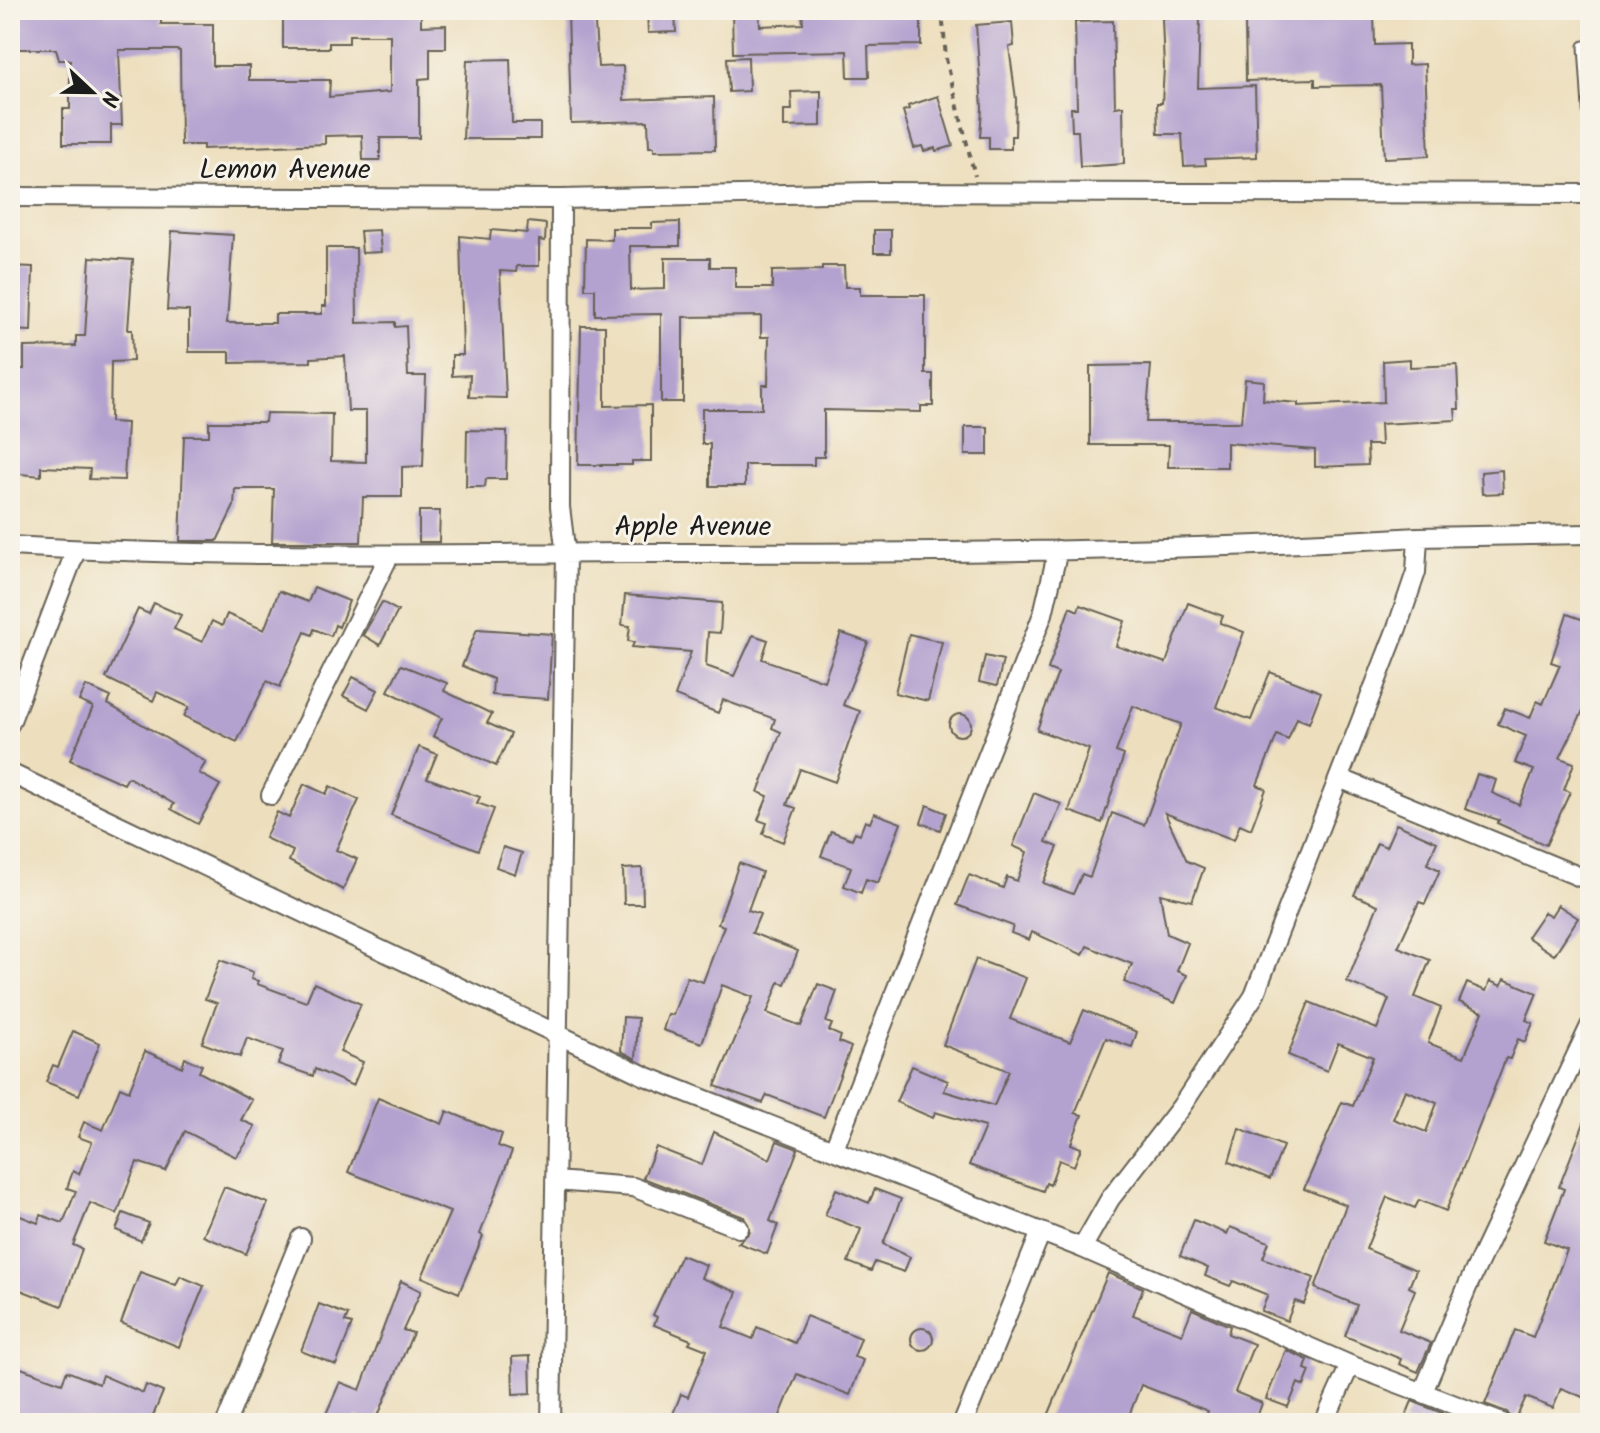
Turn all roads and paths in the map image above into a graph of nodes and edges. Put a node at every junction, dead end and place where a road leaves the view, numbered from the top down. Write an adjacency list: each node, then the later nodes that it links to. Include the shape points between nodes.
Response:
1 (942, 10): 4 (path, via 946,59)
2 (1584, 46): 3 (lane)
3 (1590, 139)
4 (979, 192): 5 (street, Lemon Avenue); 7 (street, Lemon Avenue)
5 (1590, 194)
6 (10, 197): 7 (street, Lemon Avenue)
7 (561, 199): 13 (street, via 560,507)
8 (1590, 534): 9 (street, Apple Avenue)
9 (1418, 537): 12 (street, Apple Avenue); 17 (street, via 1416,572)
10 (10, 546): 11 (street, Apple Avenue)
11 (76, 550): 14 (street, Apple Avenue); 15 (street)
12 (1058, 550): 13 (street, Apple Avenue); 22 (street, via 1053,583 1033,639)
13 (566, 555): 14 (street, Apple Avenue); 21 (street)
14 (389, 556): 18 (street)
15 (10, 723)
16 (10, 773): 21 (street)
17 (1339, 778): 19 (street); 27 (street, via 1254,996 1181,1107 1110,1199)
18 (271, 795)
19 (1590, 881)
20 (1590, 1026): 29 (street)
21 (557, 1033): 22 (street, via 645,1076); 23 (street)
22 (834, 1149): 25 (street)
23 (555, 1181): 24 (street, via 633,1187); 31 (street)
24 (739, 1228)
25 (1041, 1232): 27 (street); 32 (street)
26 (301, 1238): 30 (street)
27 (1082, 1248): 28 (street)
28 (1350, 1365): 29 (street); 33 (street)
29 (1423, 1392): 34 (street)
30 (226, 1423)
31 (551, 1423)
32 (963, 1423)
33 (1324, 1423)
34 (1502, 1423)

